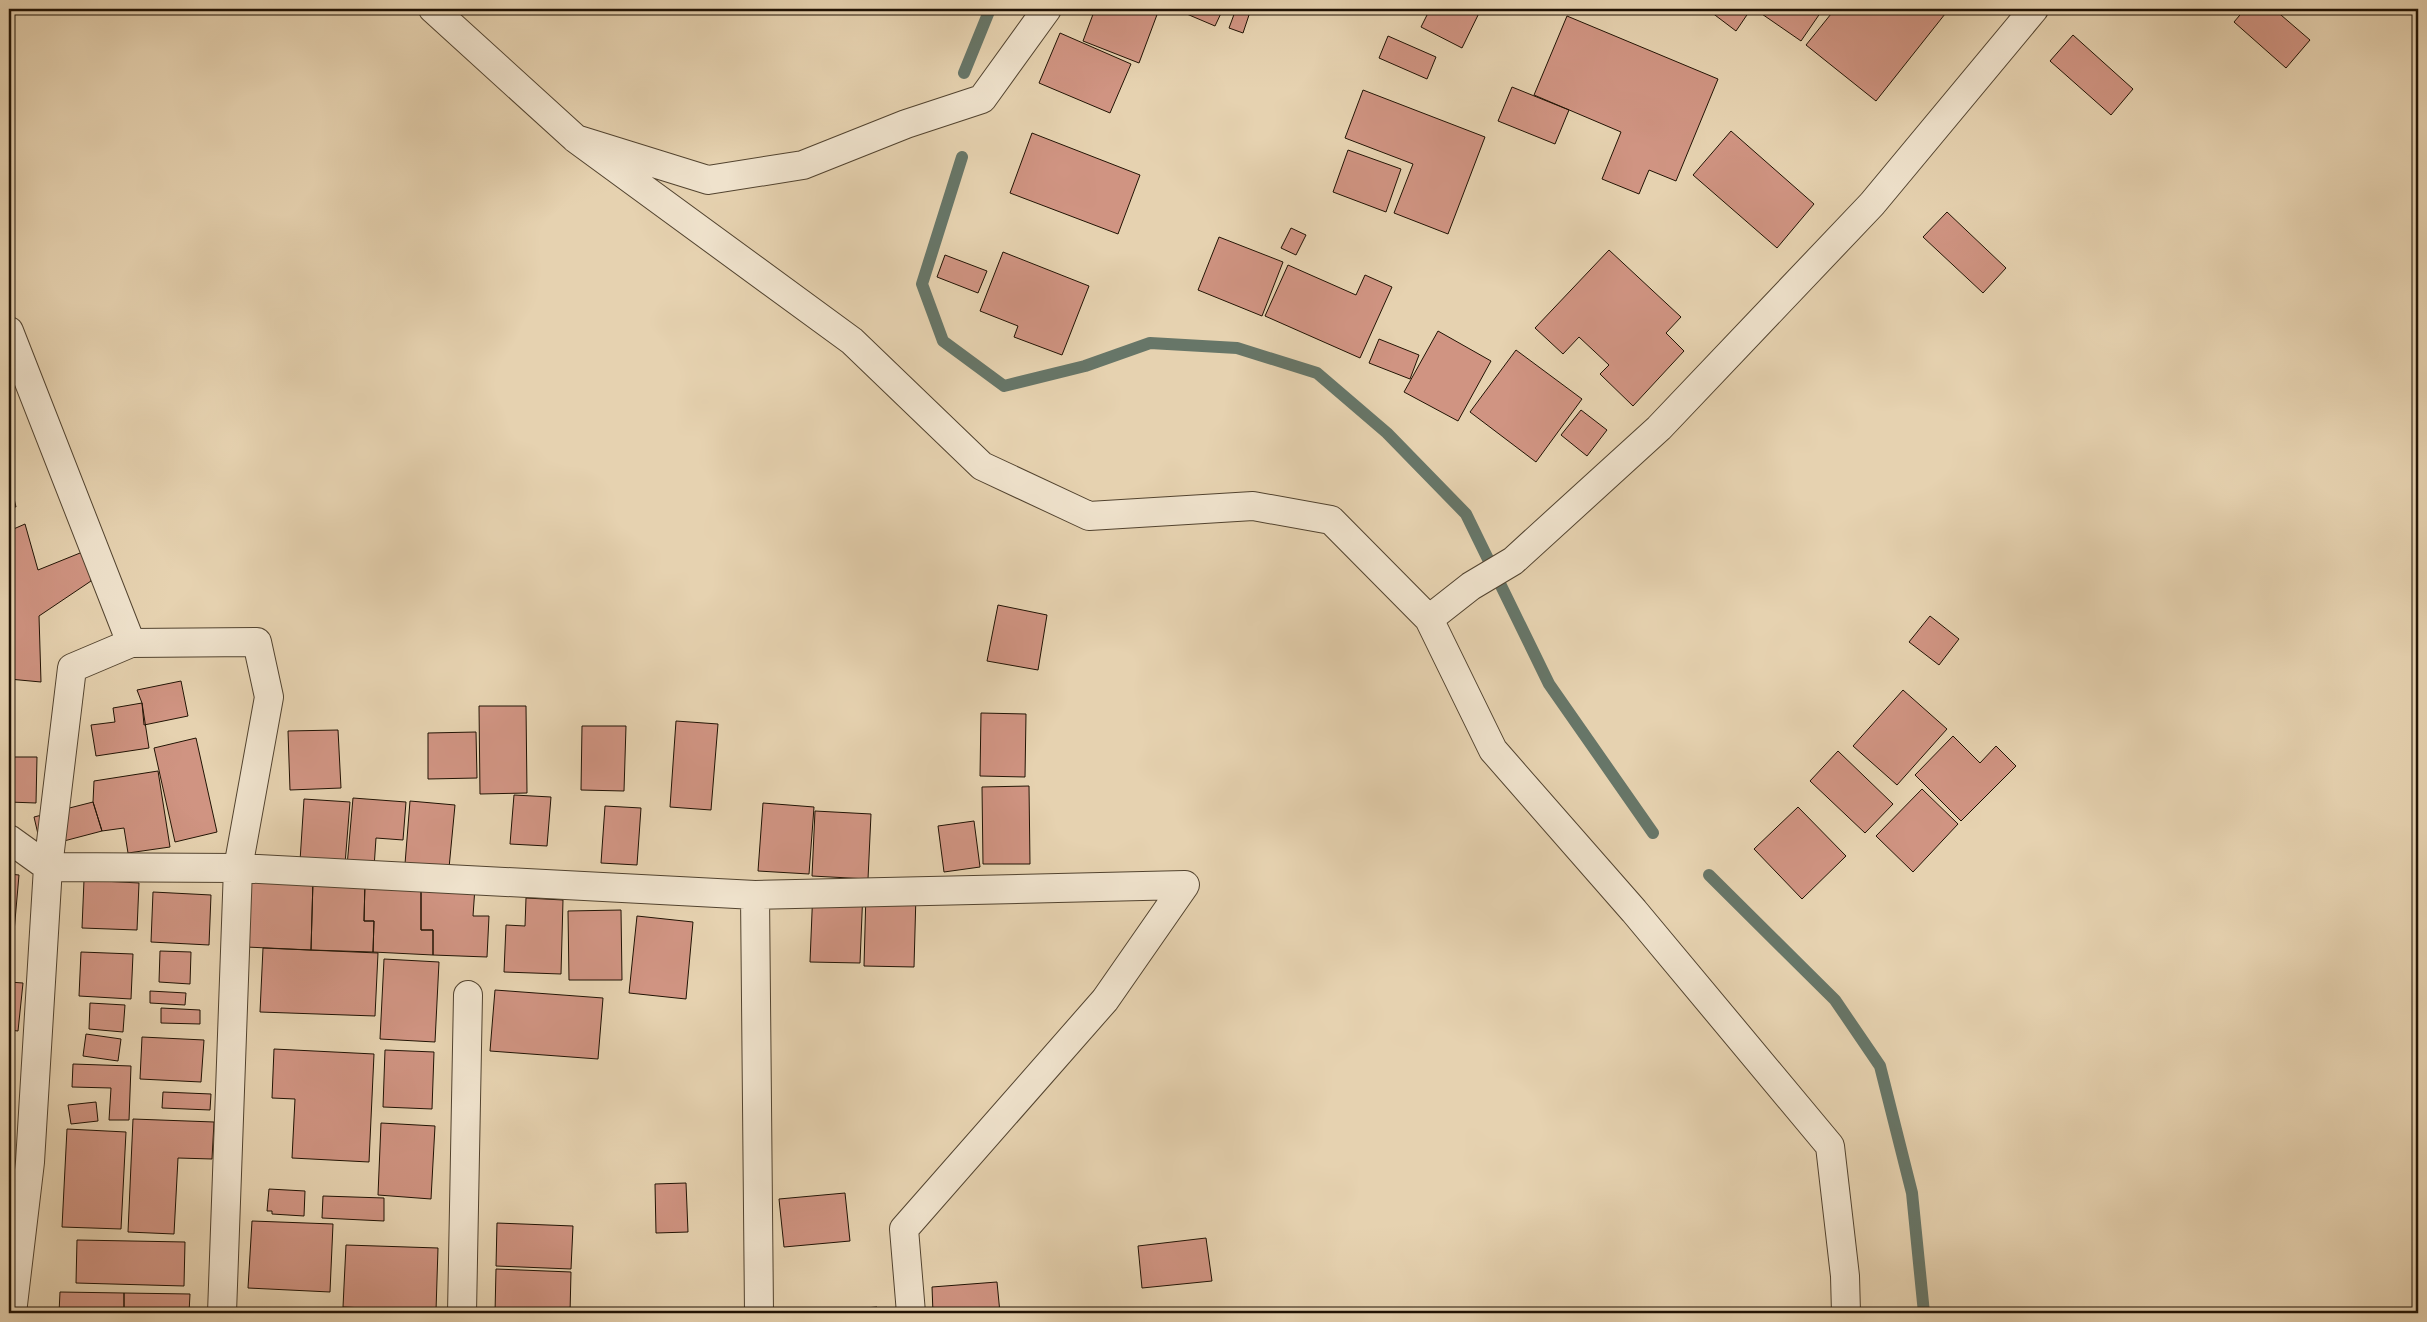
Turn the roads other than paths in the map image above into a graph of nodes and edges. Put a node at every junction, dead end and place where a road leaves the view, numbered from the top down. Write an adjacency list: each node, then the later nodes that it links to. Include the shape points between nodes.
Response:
1 (433, 9): 4 (street)
2 (1047, 9): 4 (street, via 982,99 906,124 803,165 708,180)
3 (2034, 9): 6 (street, via 1872,204 1659,428 1513,561 1471,586)
4 (576, 139): 6 (street, via 852,340 982,466 1089,516 1252,506 1331,520)
5 (9, 331): 7 (street)
6 (1429, 619): 18 (street, via 1493,750 1634,911 1830,1146 1845,1276)
7 (131, 644): 9 (street, via 72,668); 10 (street, via 257,642 269,697)
8 (9, 839): 9 (street)
9 (48, 867): 10 (street); 13 (street, via 30,1162)
10 (238, 868): 11 (street); 14 (street)
11 (755, 895): 16 (street); 17 (street, via 1186,885 1105,1000 904,1229)
12 (468, 995): 15 (street)
13 (12, 1313)
14 (222, 1313)
15 (462, 1313)
16 (759, 1313)
17 (911, 1313)
18 (1846, 1313)

